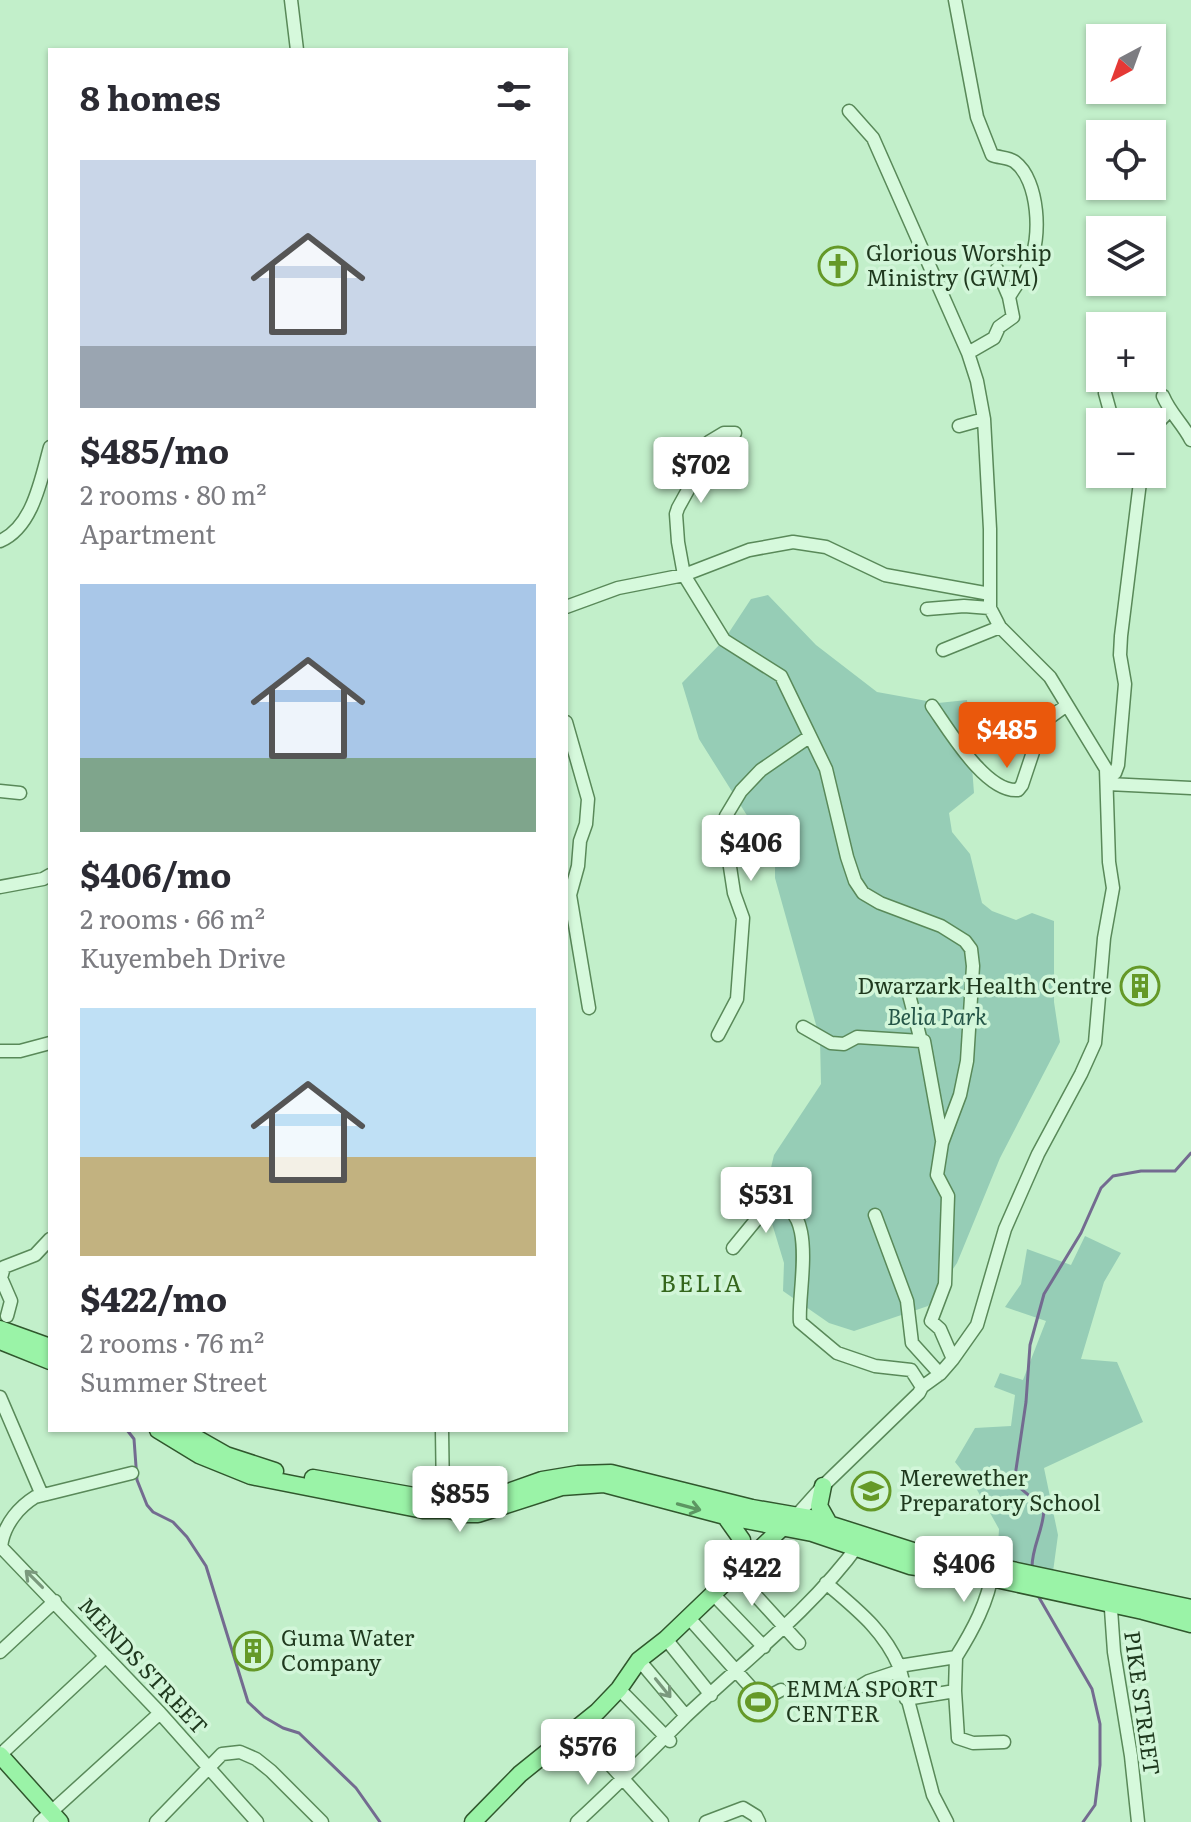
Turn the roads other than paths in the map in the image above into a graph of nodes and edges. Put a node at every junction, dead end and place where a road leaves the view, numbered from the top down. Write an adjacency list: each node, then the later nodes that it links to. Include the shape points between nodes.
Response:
1 (291, 0): 3 (street)
2 (955, 0): 6 (street, via 981,131 992,155 1011,158 1022,169 1036,211 1030,264)
3 (297, 48)
4 (849, 111): 7 (street, via 878,147)
5 (997, 269): 6 (street)
6 (1009, 297): 7 (street, via 1013,317 990,341)
7 (968, 353): 13 (street)
8 (1105, 393): 10 (street)
9 (1163, 396): 11 (street)
10 (1109, 408)
11 (1169, 411): 12 (street); 16 (street)
12 (1166, 414)
13 (984, 419): 14 (street); 21 (street)
14 (959, 426)
15 (735, 433): 20 (street, via 709,442 678,508)
16 (1191, 440)
17 (48, 454): 19 (street, via 22,526)
18 (1138, 488): 31 (street, via 1120,655 1125,684 1119,754)
19 (0, 541)
20 (684, 575): 21 (street, via 749,550 793,542 826,547 885,575); 22 (street, via 612,590); 30 (street, via 724,640 781,676)
21 (990, 594): 23 (street)
22 (568, 606)
23 (990, 608): 24 (street); 25 (street)
24 (927, 609)
25 (1000, 627): 26 (street); 27 (street, via 1050,677)
26 (943, 650)
27 (1067, 705): 28 (street, via 1040,731 1022,785 1007,791 993,783); 31 (street)
28 (932, 706)
29 (568, 729): 38 (street, via 588,799 570,895)
30 (809, 737): 40 (street, via 761,770 726,816 734,893 743,918 737,999); 44 (street, via 826,769 837,822 863,893 941,926 971,949 967,1061)
31 (1108, 781): 32 (street); 51 (street, via 1113,888 1095,1043 1005,1229 977,1325)
32 (1191, 788)
33 (0, 791): 34 (street)
34 (20, 793)
35 (48, 876): 36 (street)
36 (0, 887)
37 (907, 987): 41 (street)
38 (589, 1008)
39 (803, 1027): 41 (street, via 831,1043 857,1037)
40 (718, 1035)
41 (921, 1041): 44 (street)
42 (48, 1043): 43 (street)
43 (0, 1051)
44 (942, 1143): 51 (street, via 937,1175 948,1196 947,1262 931,1321)
45 (875, 1215): 53 (street, via 907,1301 912,1343)
46 (48, 1241): 48 (street, via 35,1255 4,1267 1,1278 11,1301)
47 (733, 1248): 54 (street, via 769,1204 794,1213 803,1232 800,1322 837,1353 875,1366 911,1370)
48 (4, 1322): 50 (main road)
49 (0, 1341): 52 (main road)
50 (48, 1346)
51 (953, 1359): 53 (street)
52 (48, 1360)
53 (940, 1374): 54 (street)
54 (922, 1387): 60 (street)
55 (0, 1397): 61 (street)
56 (161, 1432): 62 (main road, via 199,1455 251,1476 423,1510)
57 (186, 1432): 62 (main road, via 226,1455 283,1474)
58 (442, 1432): 62 (street)
59 (132, 1473): 61 (street)
60 (823, 1486): 63 (street); 65 (main road, via 819,1506)
61 (42, 1495): 68 (street, via 18,1511)
62 (446, 1504): 63 (main road, via 483,1501 542,1480 611,1473); 64 (main road, one-way to 64, via 478,1514 562,1487 604,1484)
63 (797, 1515): 65 (main road); 66 (main road)
64 (725, 1516): 66 (main road); 70 (main road, via 742,1540)
65 (828, 1522): 67 (main road)
66 (783, 1527): 67 (main road); 70 (main road)
67 (860, 1542): 69 (main road, via 910,1566); 71 (street)
68 (1, 1544): 73 (street, MENDS STREET, one-way to 68)
69 (992, 1572): 72 (main road); 85 (street, via 971,1636)
70 (729, 1580): 77 (main road); 79 (street); 82 (street)
71 (826, 1583): 74 (street); 87 (street, via 886,1639)
72 (1110, 1597): 75 (main road); 78 (main road); 113 (street, PIKE STREET)
73 (55, 1601): 83 (street); 84 (street, MENDS STREET)
74 (806, 1604): 76 (street); 79 (street)
75 (1191, 1608)
76 (817, 1615)
77 (689, 1618): 80 (main road); 88 (street)
78 (1191, 1624)
79 (783, 1627): 81 (street); 82 (street)
80 (666, 1639): 86 (main road); 93 (street)
81 (799, 1643)
82 (764, 1647): 88 (street)
83 (0, 1652)
84 (106, 1656): 95 (street, MENDS STREET); 100 (street)
85 (956, 1657): 87 (street); 91 (street)
86 (639, 1660): 89 (main road); 96 (street, one-way to 96)
87 (899, 1668): 92 (street); 94 (street)
88 (737, 1672): 90 (street, via 762,1700); 93 (street)
89 (619, 1689): 97 (main road); 98 (street)
90 (781, 1690)
91 (955, 1691): 94 (street); 99 (street, via 958,1738)
92 (849, 1693)
93 (711, 1695): 96 (street)
94 (906, 1699): 112 (street, via 933,1795)
95 (160, 1713): 101 (street, MENDS STREET); 103 (street)
96 (686, 1716): 98 (street)
97 (577, 1728): 102 (street); 107 (main road, via 520,1774)
98 (668, 1740): 102 (street)
99 (1004, 1742)
100 (0, 1755): 103 (main road)
101 (210, 1769): 104 (street); 105 (street, MENDS STREET); 106 (street, via 222,1754 240,1752 256,1759)
102 (624, 1779): 108 (street); 109 (street)
103 (51, 1819)
104 (156, 1822)
105 (257, 1822)
106 (322, 1822)
107 (473, 1822)
108 (577, 1822)
109 (662, 1822)
110 (706, 1822): 111 (street, via 743,1808)
111 (759, 1822)
112 (947, 1822)
113 (1138, 1822)

